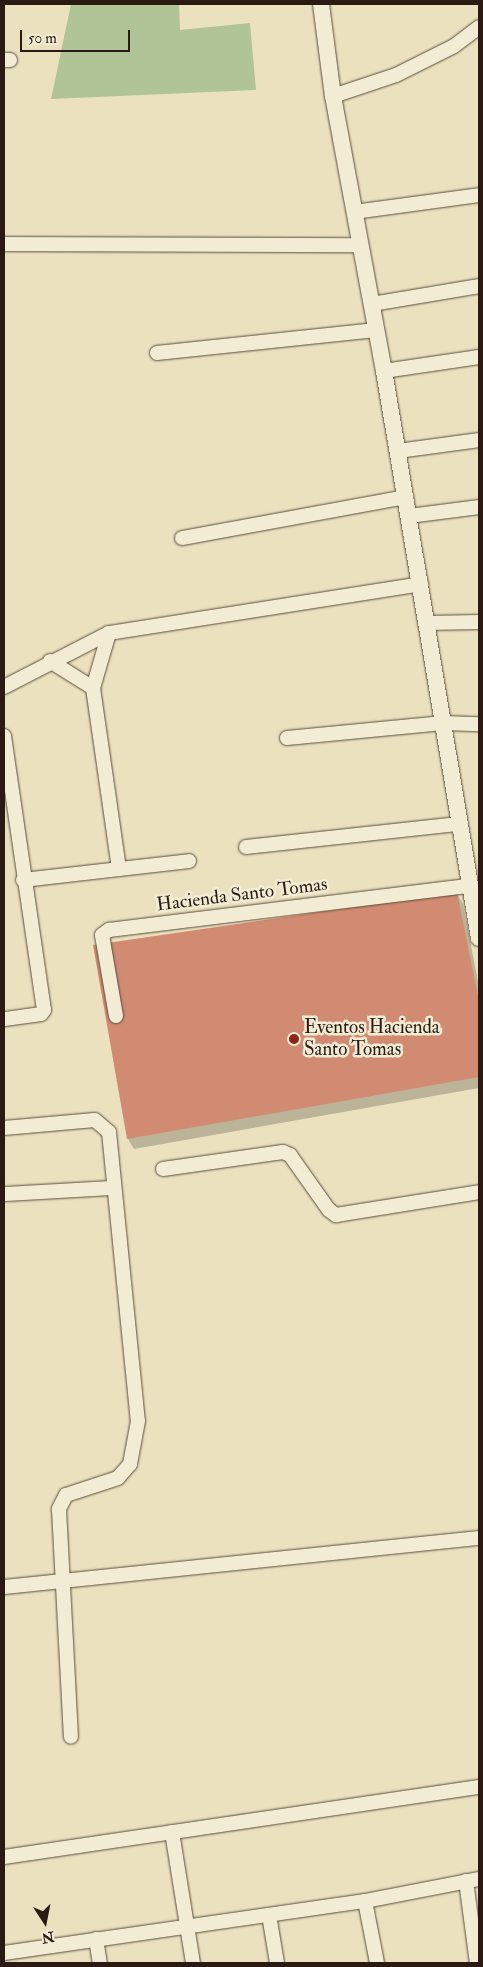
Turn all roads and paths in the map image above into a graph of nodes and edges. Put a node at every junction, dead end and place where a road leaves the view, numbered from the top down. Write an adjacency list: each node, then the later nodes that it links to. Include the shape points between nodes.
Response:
1 (321, 4): 3 (street)
2 (479, 27): 3 (street, via 454,46 396,75)
3 (333, 96): 5 (street)
4 (479, 194): 5 (street)
5 (354, 212): 7 (street)
6 (4, 244): 7 (street)
7 (360, 245): 9 (street)
8 (479, 286): 9 (street)
9 (372, 304): 10 (street)
10 (376, 330): 11 (street); 13 (street)
11 (157, 353)
12 (479, 357): 13 (street)
13 (384, 371): 15 (street)
14 (479, 440): 15 (street)
15 (398, 451): 16 (street)
16 (406, 497): 18 (street); 19 (street)
17 (479, 507): 18 (street)
18 (409, 516): 20 (street)
19 (182, 538)
20 (421, 584): 22 (street); 23 (street)
21 (479, 622): 22 (street)
22 (428, 624): 27 (street)
23 (109, 633): 24 (street); 26 (street)
24 (50, 662): 25 (street); 26 (street)
25 (4, 687)
26 (93, 688): 34 (street)
27 (443, 723): 28 (street); 30 (street); 31 (street)
28 (479, 724)
29 (4, 736): 35 (street)
30 (287, 738)
31 (459, 824): 32 (street); 36 (street)
32 (246, 847)
33 (189, 861): 34 (street)
34 (119, 869): 35 (street)
35 (23, 880): 39 (street, via 44,1010 41,1014)
36 (469, 886): 37 (street); 38 (street, Hacienda Santo Tomas, via 109,930 102,935)
37 (479, 938)
38 (116, 1016)
39 (4, 1019)
40 (4, 1128): 42 (street, via 95,1120 110,1132)
41 (163, 1169): 43 (street, via 283,1152 290,1156 336,1215)
42 (113, 1188): 44 (street); 46 (street, via 138,1421 130,1464 118,1478 66,1495 59,1509)
43 (479, 1192)
44 (4, 1194)
45 (479, 1538): 46 (street)
46 (63, 1582): 47 (street); 48 (street)
47 (4, 1587)
48 (71, 1737)
49 (479, 1787): 50 (street)
50 (172, 1832): 51 (street); 55 (street)
51 (4, 1857)
52 (473, 1880): 53 (street); 62 (street)
53 (365, 1901): 54 (street); 61 (street)
54 (269, 1915): 55 (street); 60 (street)
55 (187, 1926): 56 (street); 59 (street)
56 (96, 1939): 57 (street); 58 (street)
57 (4, 1953)
58 (100, 1963)
59 (193, 1963)
60 (277, 1963)
61 (377, 1963)
62 (477, 1963)

